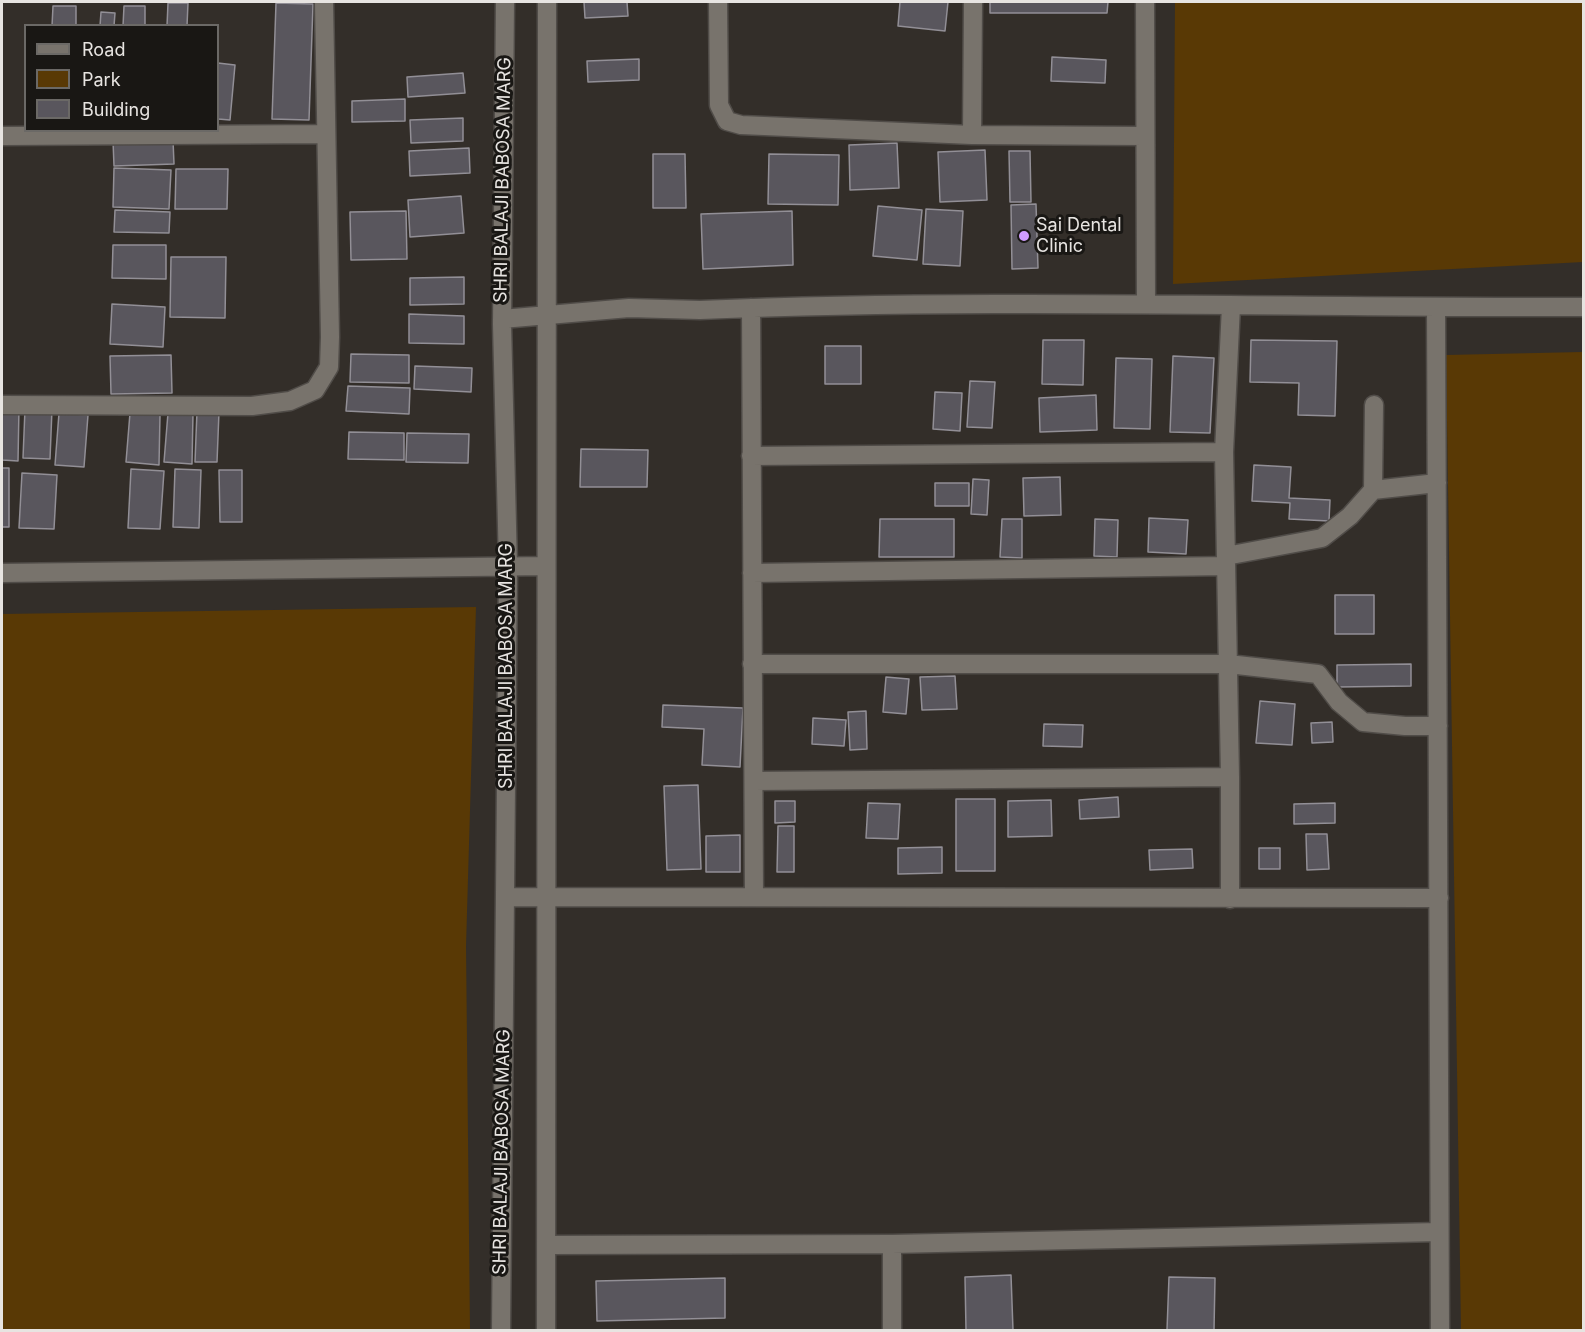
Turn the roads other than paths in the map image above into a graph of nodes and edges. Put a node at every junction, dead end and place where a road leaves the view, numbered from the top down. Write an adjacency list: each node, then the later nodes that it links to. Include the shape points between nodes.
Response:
1 (324, 2): 7 (street)
2 (505, 2): 17 (street, SHRI BALAJI BABOSA MARG)
3 (547, 2): 16 (street)
4 (718, 2): 8 (street, via 719,105 727,121)
5 (974, 2): 8 (street)
6 (1144, 2): 10 (street)
7 (326, 134): 9 (street); 18 (street, via 329,368 315,390 290,401 252,406)
8 (972, 135): 10 (street)
9 (2, 136)
10 (1145, 136): 11 (street)
11 (1146, 303): 12 (street); 14 (street)
12 (1231, 306): 15 (street); 20 (street)
13 (1584, 307): 15 (street)
14 (751, 308): 16 (street, via 629,308); 21 (street)
15 (1436, 308): 22 (street)
16 (548, 315): 17 (street); 26 (street)
17 (502, 319): 25 (street, SHRI BALAJI BABOSA MARG)
18 (2, 405)
19 (1374, 405): 23 (street)
20 (1224, 452): 21 (street); 24 (street)
21 (751, 456): 28 (street)
22 (1437, 483): 23 (street); 31 (street)
23 (1373, 490): 24 (street, via 1350,516 1322,538)
24 (1226, 561): 28 (street); 30 (street)
25 (508, 566): 26 (street); 27 (street); 34 (street, SHRI BALAJI BABOSA MARG)
26 (546, 566): 35 (street)
27 (2, 573)
28 (752, 573): 29 (street)
29 (752, 664): 30 (street); 33 (street)
30 (1228, 664): 31 (street, via 1318,674 1339,702 1363,722); 32 (street)
31 (1438, 726): 37 (street)
32 (1230, 777): 33 (street); 38 (street)
33 (754, 781): 36 (street)
34 (505, 897): 35 (street); 42 (street, SHRI BALAJI BABOSA MARG)
35 (546, 897): 36 (street); 41 (street)
36 (754, 897): 38 (street)
37 (1439, 898): 38 (street); 39 (street)
38 (1230, 899)
39 (1439, 1232): 40 (street); 45 (street)
40 (892, 1244): 41 (street); 44 (street)
41 (547, 1245): 43 (street)
42 (501, 1330)
43 (546, 1330)
44 (892, 1330)
45 (1440, 1330)

